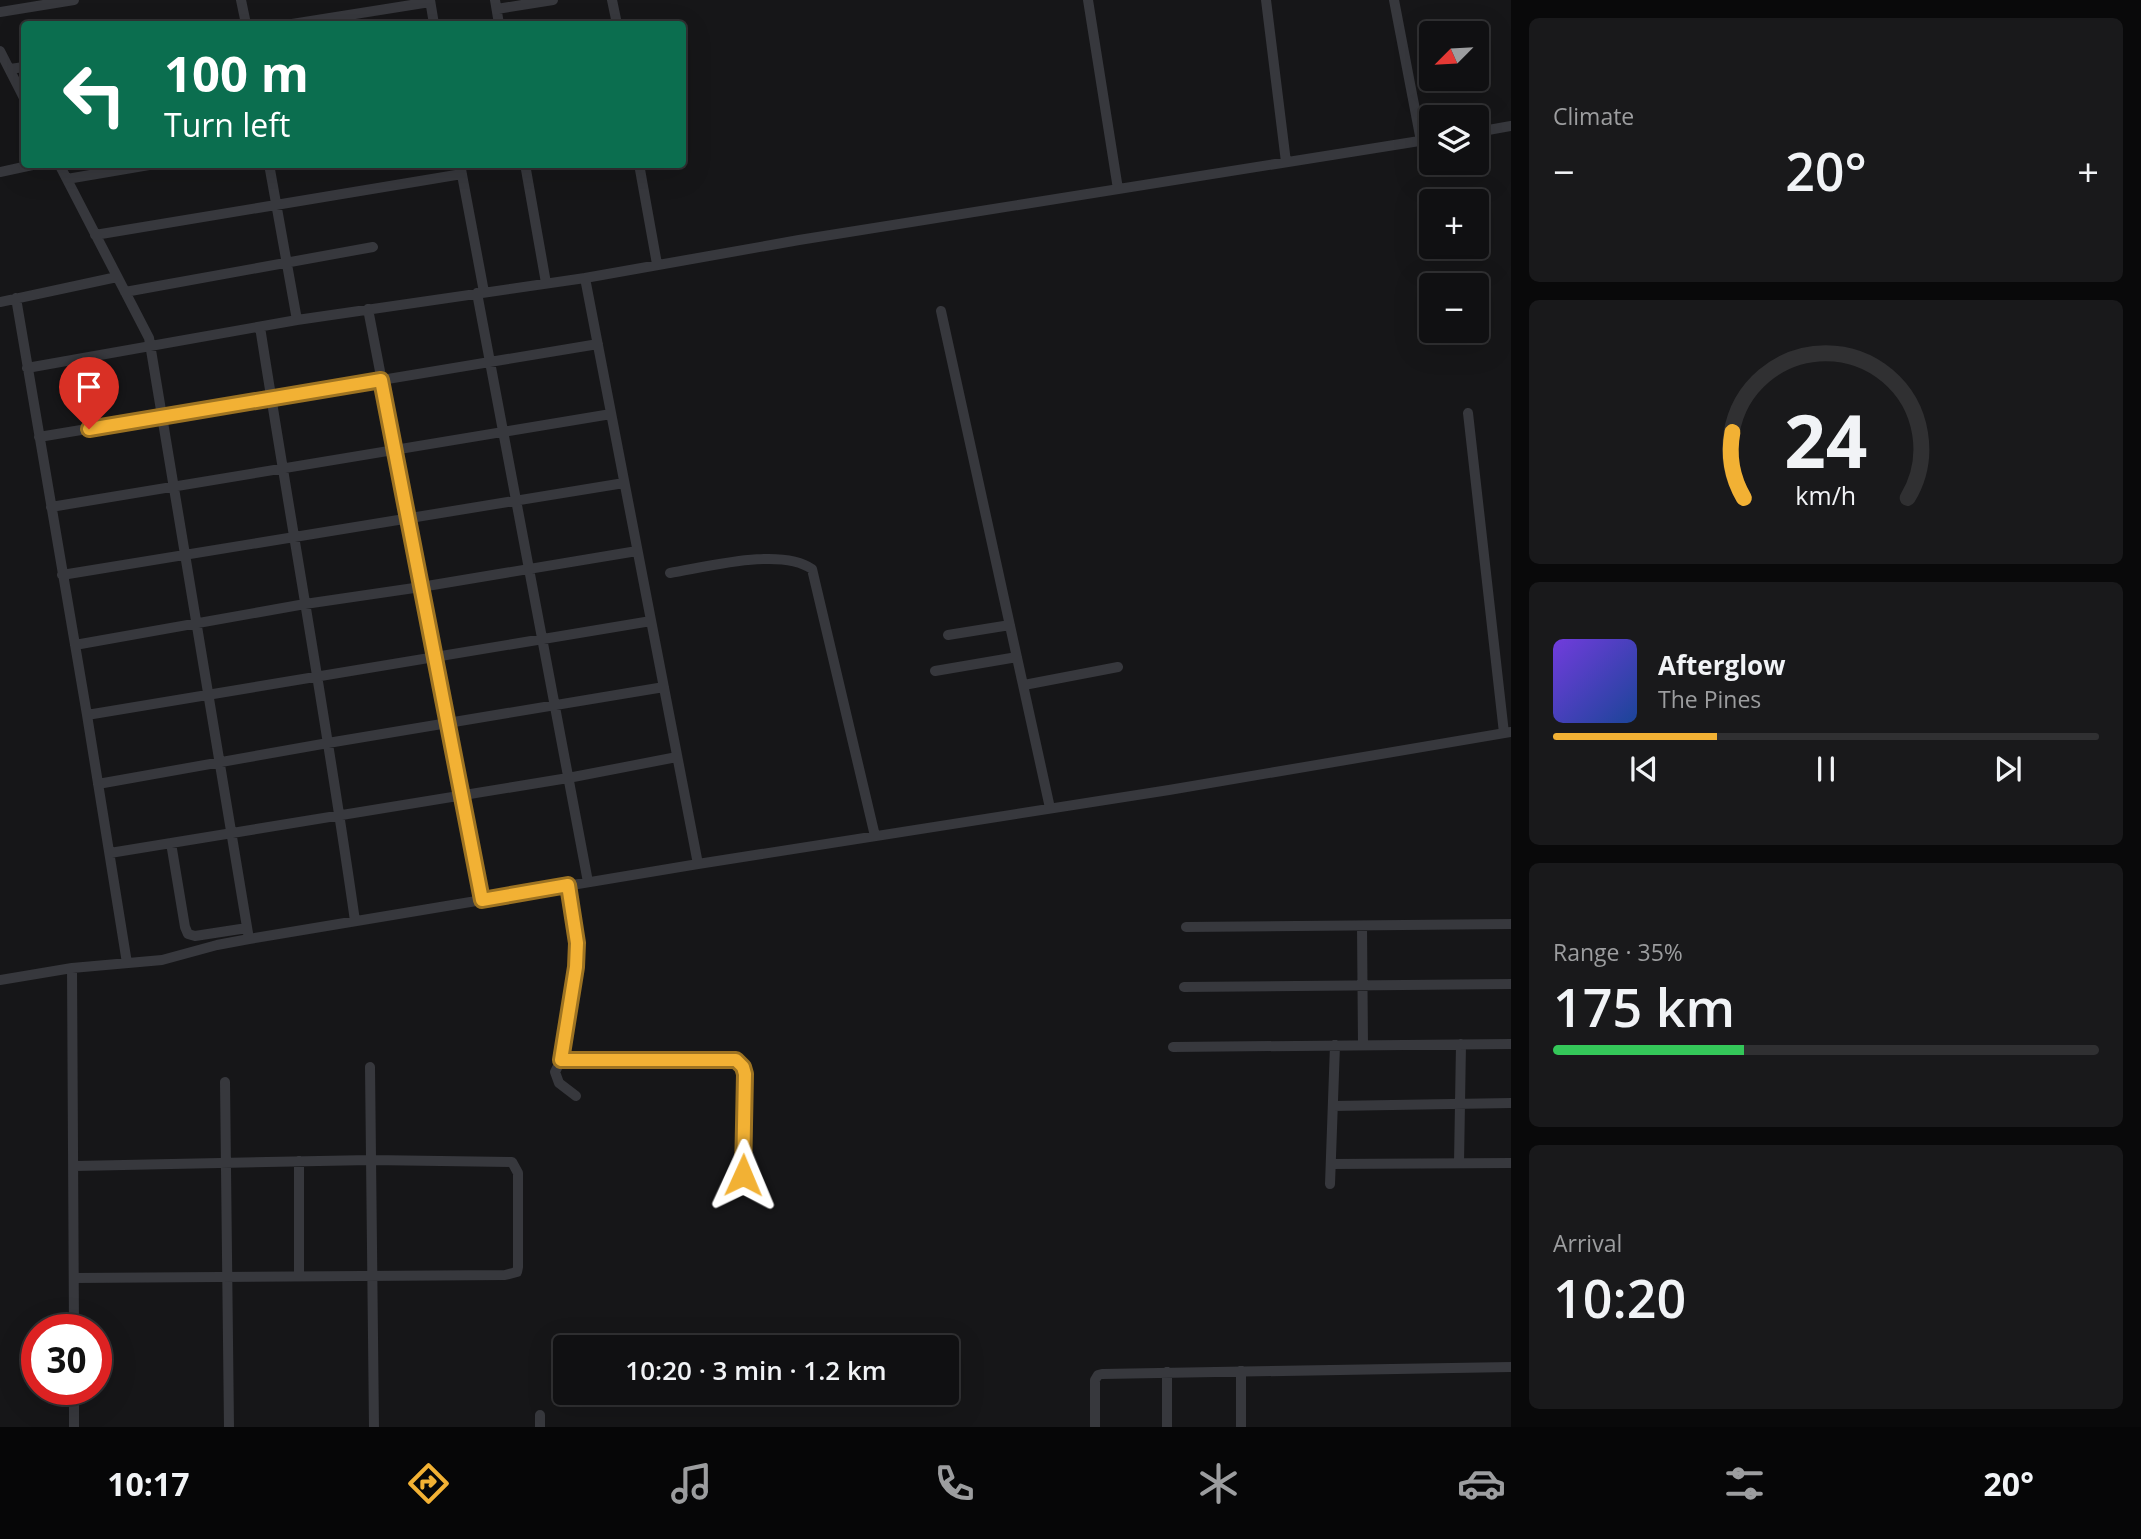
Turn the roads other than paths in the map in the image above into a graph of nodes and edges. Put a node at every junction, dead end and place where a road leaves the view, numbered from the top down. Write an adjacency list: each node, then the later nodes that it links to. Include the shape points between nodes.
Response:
1 (74, 0): 10 (street)
2 (241, 0): 11 (street)
3 (553, 0): 9 (street)
4 (612, 0): 14 (street)
5 (1088, 0): 32 (street)
6 (1266, 0): 22 (street)
7 (1394, 0): 18 (street)
8 (430, 1): 12 (street); 13 (street)
9 (496, 4)
10 (0, 12)
11 (245, 21)
12 (310, 21)
13 (433, 21)
14 (616, 21)
15 (4, 61): 16 (street); 17 (street)
16 (21, 66)
17 (21, 92)
18 (1419, 109)
19 (1511, 127): 20 (street)
20 (1489, 130)
21 (1419, 141): 22 (street)
22 (1286, 162): 32 (street)
23 (21, 167): 30 (street)
24 (61, 168): 31 (street)
25 (132, 168): 31 (street)
26 (271, 168): 33 (street)
27 (525, 168): 40 (street)
28 (640, 168): 37 (street)
29 (461, 169): 33 (street); 42 (street)
30 (0, 172)
31 (67, 179): 34 (street)
32 (1118, 189): 37 (street)
33 (277, 204): 34 (street); 36 (street)
34 (95, 235): 38 (street)
35 (373, 247): 36 (street)
36 (287, 262): 41 (street); 47 (street)
37 (657, 264): 39 (street)
38 (117, 277): 41 (street); 43 (street)
39 (585, 278): 40 (street); 49 (street)
40 (546, 283): 42 (street)
41 (125, 292): 50 (street)
42 (480, 293): 45 (street); 51 (street)
43 (16, 298): 44 (street); 52 (street)
44 (0, 302)
45 (368, 309): 47 (street); 53 (street)
46 (941, 312): 77 (street)
47 (297, 320): 48 (street)
48 (260, 327): 50 (street); 54 (street)
49 (598, 344): 51 (street); 56 (street)
50 (151, 347): 52 (street); 57 (street)
51 (489, 362): 53 (street); 58 (street)
52 (27, 368): 59 (street)
53 (381, 380): 54 (street); 60 (street)
54 (271, 398): 57 (street); 61 (street)
55 (1468, 413): 92 (street)
56 (611, 414): 58 (street); 62 (street)
57 (163, 417): 59 (street); 63 (street)
58 (503, 432): 60 (street); 64 (street)
59 (39, 437): 65 (street)
60 (394, 450): 61 (street); 66 (street)
61 (283, 468): 63 (street); 67 (street)
62 (624, 483): 64 (street); 68 (street)
63 (174, 486): 65 (street); 69 (street)
64 (516, 500): 66 (street); 70 (street)
65 (51, 507): 72 (street)
66 (408, 518): 67 (street); 73 (street)
67 (293, 537): 69 (street); 74 (street)
68 (637, 551): 70 (street); 75 (street)
69 (186, 555): 72 (street); 76 (street)
70 (529, 569): 73 (street); 79 (street)
71 (670, 573): 102 (street, via 770,558 812,569)
72 (62, 575): 80 (street)
73 (421, 587): 74 (street); 81 (street)
74 (305, 604): 76 (street); 85 (street)
75 (651, 621): 79 (street); 87 (street)
76 (197, 624): 80 (street); 88 (street)
77 (1010, 625): 78 (street); 82 (street)
78 (948, 635)
79 (542, 640): 81 (street); 89 (street)
80 (75, 645): 90 (street)
81 (435, 657): 85 (street); 91 (street)
82 (1017, 657): 84 (street); 86 (street)
83 (1118, 667): 86 (street)
84 (935, 671)
85 (319, 676): 88 (street); 93 (street)
86 (1024, 685): 99 (street)
87 (664, 687): 89 (street); 94 (street)
88 (209, 694): 90 (street); 95 (street)
89 (555, 706): 91 (street); 96 (street)
90 (87, 715): 97 (street)
91 (448, 724): 93 (street); 98 (street)
92 (1507, 733): 99 (street)
93 (328, 743): 95 (street); 100 (street)
94 (677, 757): 96 (street); 105 (street)
95 (220, 764): 97 (street); 101 (street)
96 (568, 778): 98 (street); 106 (street)
97 (98, 784): 104 (street)
98 (461, 794): 100 (street); 108 (street)
99 (1050, 808): 102 (street)
100 (340, 814): 101 (street); 109 (street)
101 (232, 833): 103 (street); 113 (street)
102 (875, 836): 105 (street)
103 (172, 843): 104 (street); 113 (street, via 188,934)
104 (110, 853): 114 (street)
105 (698, 864): 106 (street)
106 (588, 882): 107 (street)
107 (568, 885): 108 (street); 125 (street, via 577,943)
108 (482, 900): 109 (street)
109 (355, 921): 113 (street)
110 (1511, 924): 111 (street)
111 (1362, 926): 112 (street); 118 (street)
112 (1186, 927)
113 (248, 933): 114 (street, via 162,960)
114 (127, 963): 115 (street)
115 (72, 968): 116 (street); 138 (street)
116 (0, 980)
117 (1511, 984): 118 (street)
118 (1362, 986): 119 (street); 123 (street)
119 (1184, 987)
120 (1461, 1044): 121 (street); 123 (street); 130 (street)
121 (1511, 1044)
122 (1335, 1045): 123 (street); 124 (street); 131 (street)
123 (1363, 1045)
124 (1173, 1048)
125 (561, 1060): 128 (street, via 555,1068 556,1078); 139 (street, via 736,1060 745,1074)
126 (370, 1067): 132 (street)
127 (225, 1082): 134 (street)
128 (576, 1096)
129 (1511, 1103): 130 (street)
130 (1461, 1104): 131 (street); 135 (street)
131 (1333, 1106): 137 (street)
132 (371, 1160): 133 (street); 141 (street); 141 (street, via 512,1162 518,1173 517,1272)
133 (299, 1161): 134 (street); 143 (street)
134 (226, 1163): 138 (street); 142 (street)
135 (1459, 1163): 136 (street); 137 (street)
136 (1511, 1163)
137 (1331, 1164): 140 (street)
138 (75, 1166): 144 (street)
139 (743, 1175)
140 (1331, 1184)
141 (372, 1274): 143 (street); 152 (street)
142 (228, 1275): 143 (street); 144 (street); 151 (street)
143 (299, 1275)
144 (74, 1278): 145 (street)
145 (74, 1314)
146 (1511, 1367): 147 (street)
147 (1241, 1371): 148 (street); 155 (street)
148 (1167, 1372): 153 (street, via 1098,1375); 154 (street)
149 (74, 1405): 150 (street)
150 (74, 1427)
151 (229, 1427)
152 (374, 1427)
153 (1096, 1427)
154 (1167, 1427)
155 (1241, 1427)

